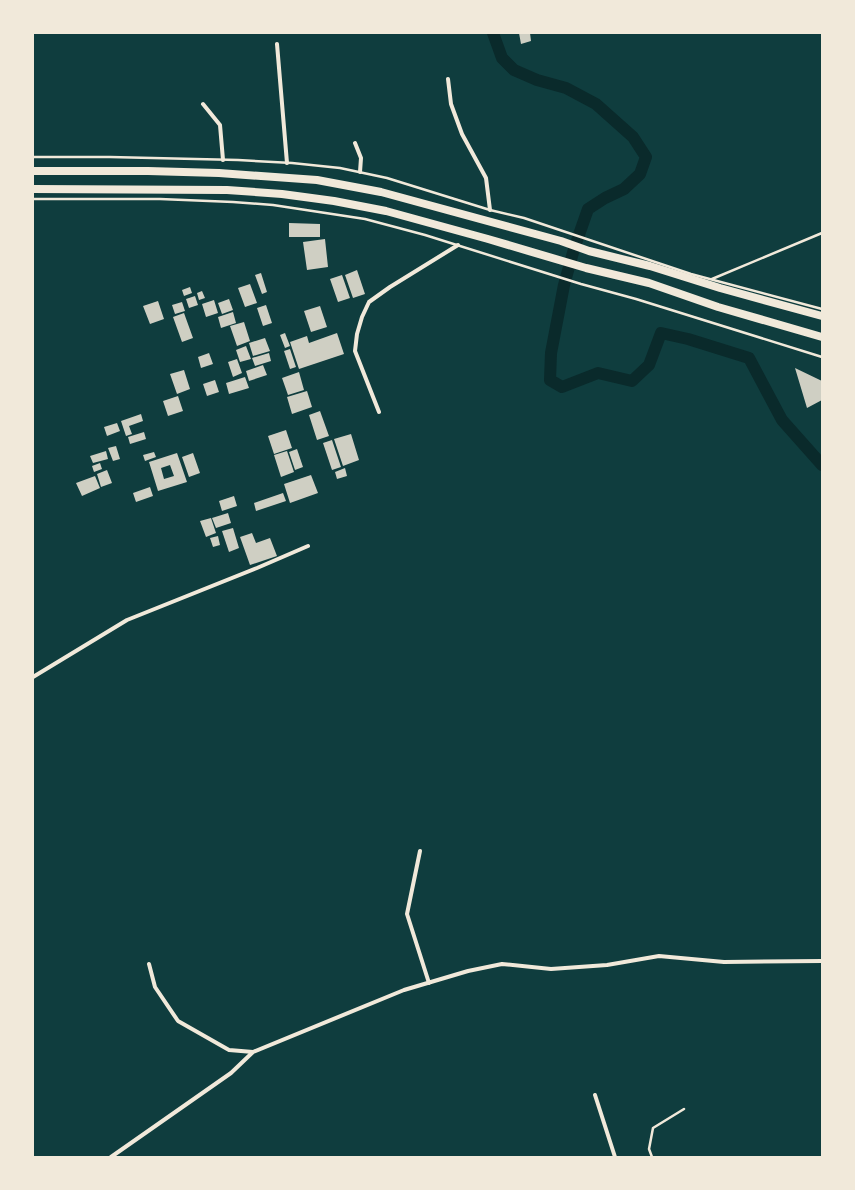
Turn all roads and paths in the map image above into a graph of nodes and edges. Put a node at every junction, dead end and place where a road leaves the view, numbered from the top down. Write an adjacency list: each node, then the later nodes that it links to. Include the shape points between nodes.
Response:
1 (277, 44): 7 (street)
2 (448, 79): 12 (street, via 451,104 462,134 486,178)
3 (203, 104): 6 (street, via 220,125)
4 (355, 143): 9 (street, via 361,158)
5 (33, 158): 6 (lane)
6 (223, 160): 7 (lane)
7 (287, 163): 9 (lane)
8 (33, 171): 17 (highway, via 219,172 317,180 381,192)
9 (360, 172): 12 (lane)
10 (33, 189): 18 (highway, via 227,190 334,201 386,211 586,268 649,283)
11 (33, 199): 14 (lane, via 194,200 273,205 365,219)
12 (490, 210): 15 (lane, via 524,218)
13 (822, 233): 15 (lane)
14 (458, 245): 19 (lane); 20 (street, via 369,302 357,334 355,351)
15 (712, 279): 16 (lane)
16 (822, 309)
17 (822, 316)
18 (822, 338)
19 (822, 357)
20 (379, 412)
21 (308, 546): 22 (street, via 127,620)
22 (33, 677)
23 (420, 851): 26 (street, via 407,914)
24 (822, 961): 26 (street, via 724,962 659,956 551,969 502,964)
25 (149, 964): 27 (street, via 155,987 178,1021 229,1050)
26 (429, 983): 27 (street, via 404,990)
27 (253, 1052): 30 (street, via 231,1073)
28 (595, 1095): 31 (street)
29 (684, 1108): 32 (lane, via 653,1128 649,1149)
30 (110, 1157)
31 (615, 1157)
32 (652, 1157)

